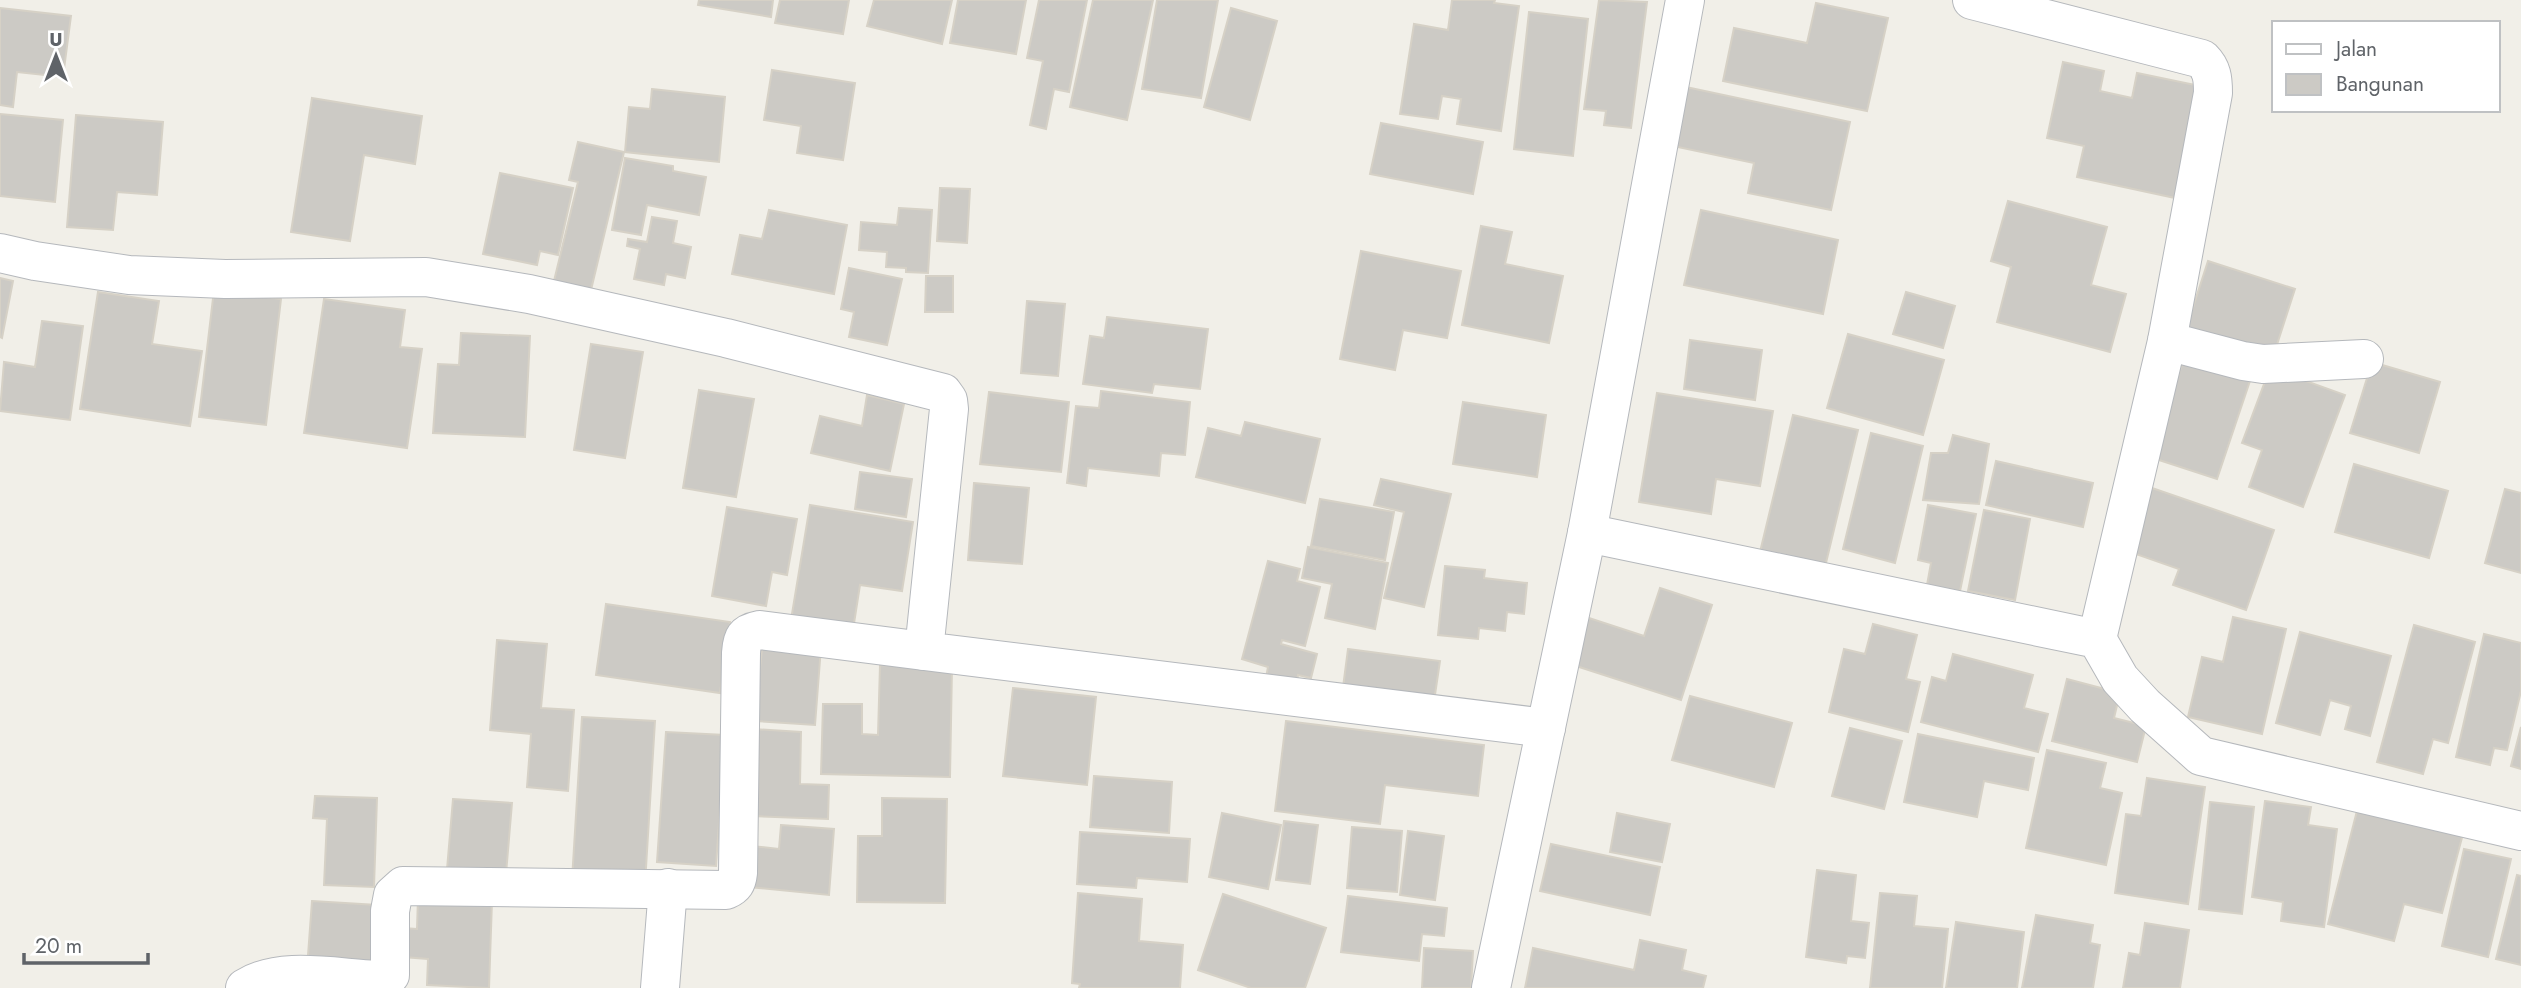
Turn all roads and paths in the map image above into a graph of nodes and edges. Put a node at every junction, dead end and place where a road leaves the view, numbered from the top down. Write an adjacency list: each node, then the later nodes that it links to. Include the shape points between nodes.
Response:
1 (1685, 0): 6 (street)
2 (1972, 0): 4 (street, via 2202,58 2209,66 2213,93)
3 (0, 253): 8 (street, via 129,275 426,277 529,294 943,393 949,409)
4 (2167, 341): 5 (street, via 2263,364); 7 (street)
5 (2364, 359)
6 (1587, 533): 7 (street); 9 (street)
7 (2097, 639): 10 (street, via 2120,679 2201,756)
8 (924, 651): 9 (street); 11 (street, via 760,630 747,633 741,653 737,882 726,890)
9 (1546, 728): 14 (street)
10 (2521, 831)
11 (668, 888): 12 (street, via 403,886 393,895 390,975 385,980 295,975 273,977); 13 (street)
12 (245, 988)
13 (660, 988)
14 (1491, 988)

